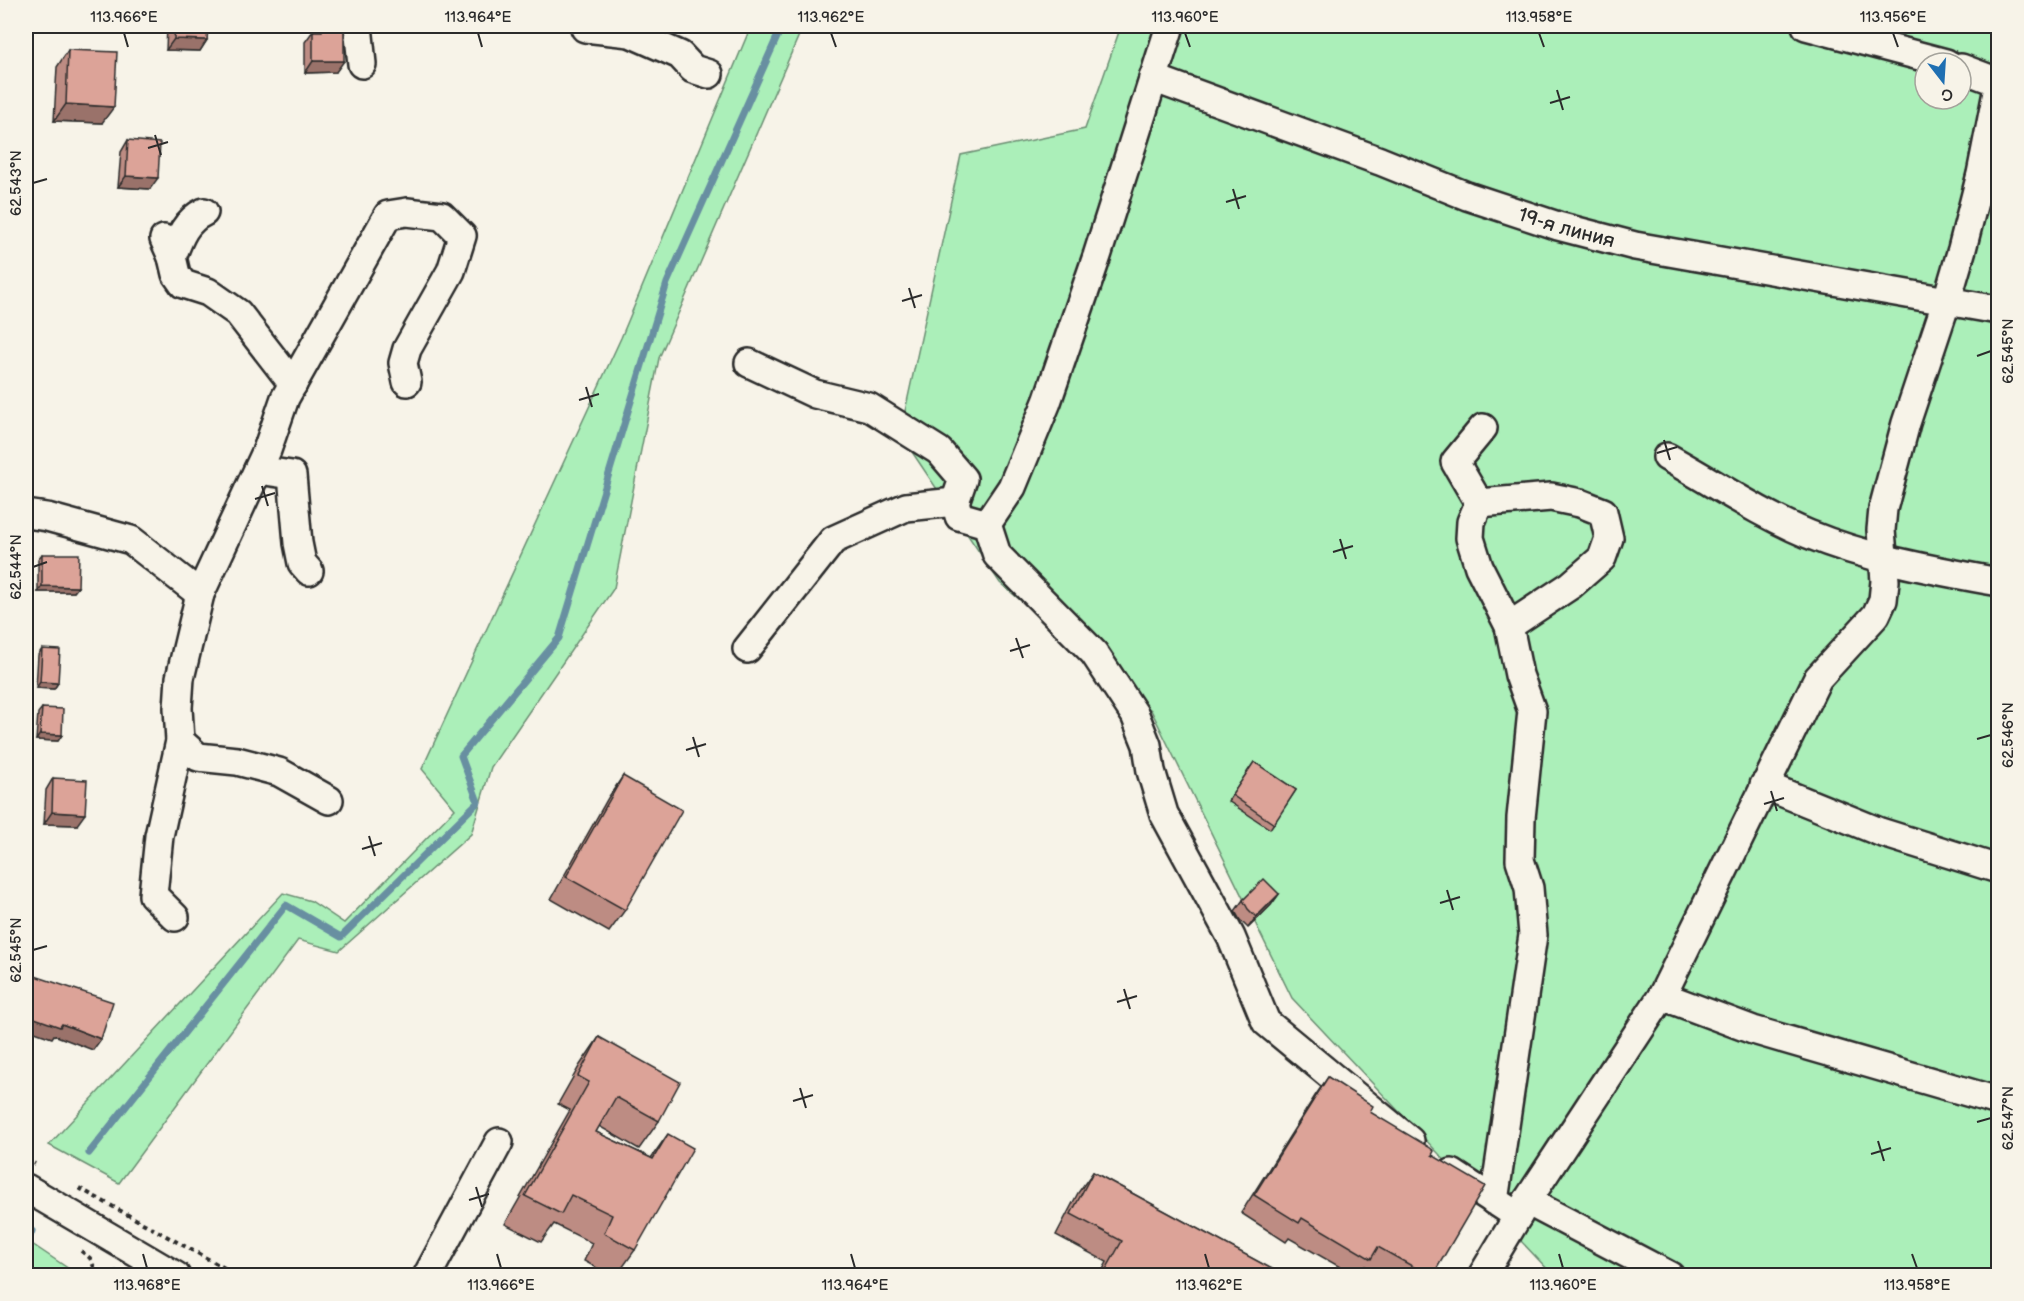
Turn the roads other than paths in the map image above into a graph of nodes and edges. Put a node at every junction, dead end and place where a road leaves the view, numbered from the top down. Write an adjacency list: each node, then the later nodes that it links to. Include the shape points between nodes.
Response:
1 (358, 26): 6 (street)
2 (586, 26): 8 (street, via 630,33 680,55 693,69)
3 (1170, 26): 9 (street)
4 (1806, 26): 5 (street)
5 (1913, 54)
6 (362, 64)
7 (1973, 73): 10 (street)
8 (709, 74)
9 (1153, 78): 13 (street, 19-я линия, via 1467,196 1558,226 1635,246); 24 (street, via 1047,402 1012,487)
10 (1998, 82)
11 (1998, 87): 13 (street, via 1981,174)
12 (204, 212): 17 (street, via 194,216 168,248 176,274 183,284 208,292 238,314)
13 (1947, 300): 14 (street, 19-я линия); 25 (street, via 1882,509)
14 (1998, 310)
15 (749, 363): 21 (street, via 816,394 869,407 939,451 963,479)
16 (407, 381): 17 (street, via 403,363 407,349 451,271 462,236 442,216 407,212 388,215)
17 (293, 384): 20 (street)
18 (1483, 428): 22 (street, via 1455,462)
19 (1667, 457): 25 (street, via 1743,503 1808,534)
20 (258, 470): 26 (street, via 292,475 298,543 302,563); 28 (street)
21 (955, 502): 24 (street, via 959,516); 30 (street, via 906,507 833,540)
22 (1479, 503): 29 (street, via 1470,537 1479,567); 29 (street, via 1551,497 1603,512 1609,538 1602,558 1571,585)
23 (26, 514): 28 (street, via 132,540)
24 (987, 524): 40 (street, via 997,555 1095,653 1136,715 1164,814 1231,938 1266,1022 1413,1144)
25 (1885, 560): 27 (street); 32 (street, via 1883,600 1876,615 1818,678)
26 (309, 571)
27 (1998, 582)
28 (200, 594): 31 (street, via 180,678)
29 (1509, 626): 40 (street, via 1519,675 1532,711 1520,860 1529,888 1533,935)
30 (747, 649)
31 (180, 741): 33 (street, via 198,757 237,761 279,772); 35 (street, via 159,836 153,895)
32 (1764, 785): 34 (street, via 1880,832); 36 (street)
33 (329, 800)
34 (1998, 869)
35 (175, 917)
36 (1662, 996): 37 (street, via 1753,1030); 41 (street)
37 (1998, 1101)
38 (499, 1142): 43 (street)
39 (30, 1176): 42 (street)
40 (1494, 1202): 41 (street)
41 (1522, 1208): 44 (street); 45 (street)
42 (176, 1275)
43 (428, 1275)
44 (1482, 1275)
45 (1670, 1275)

